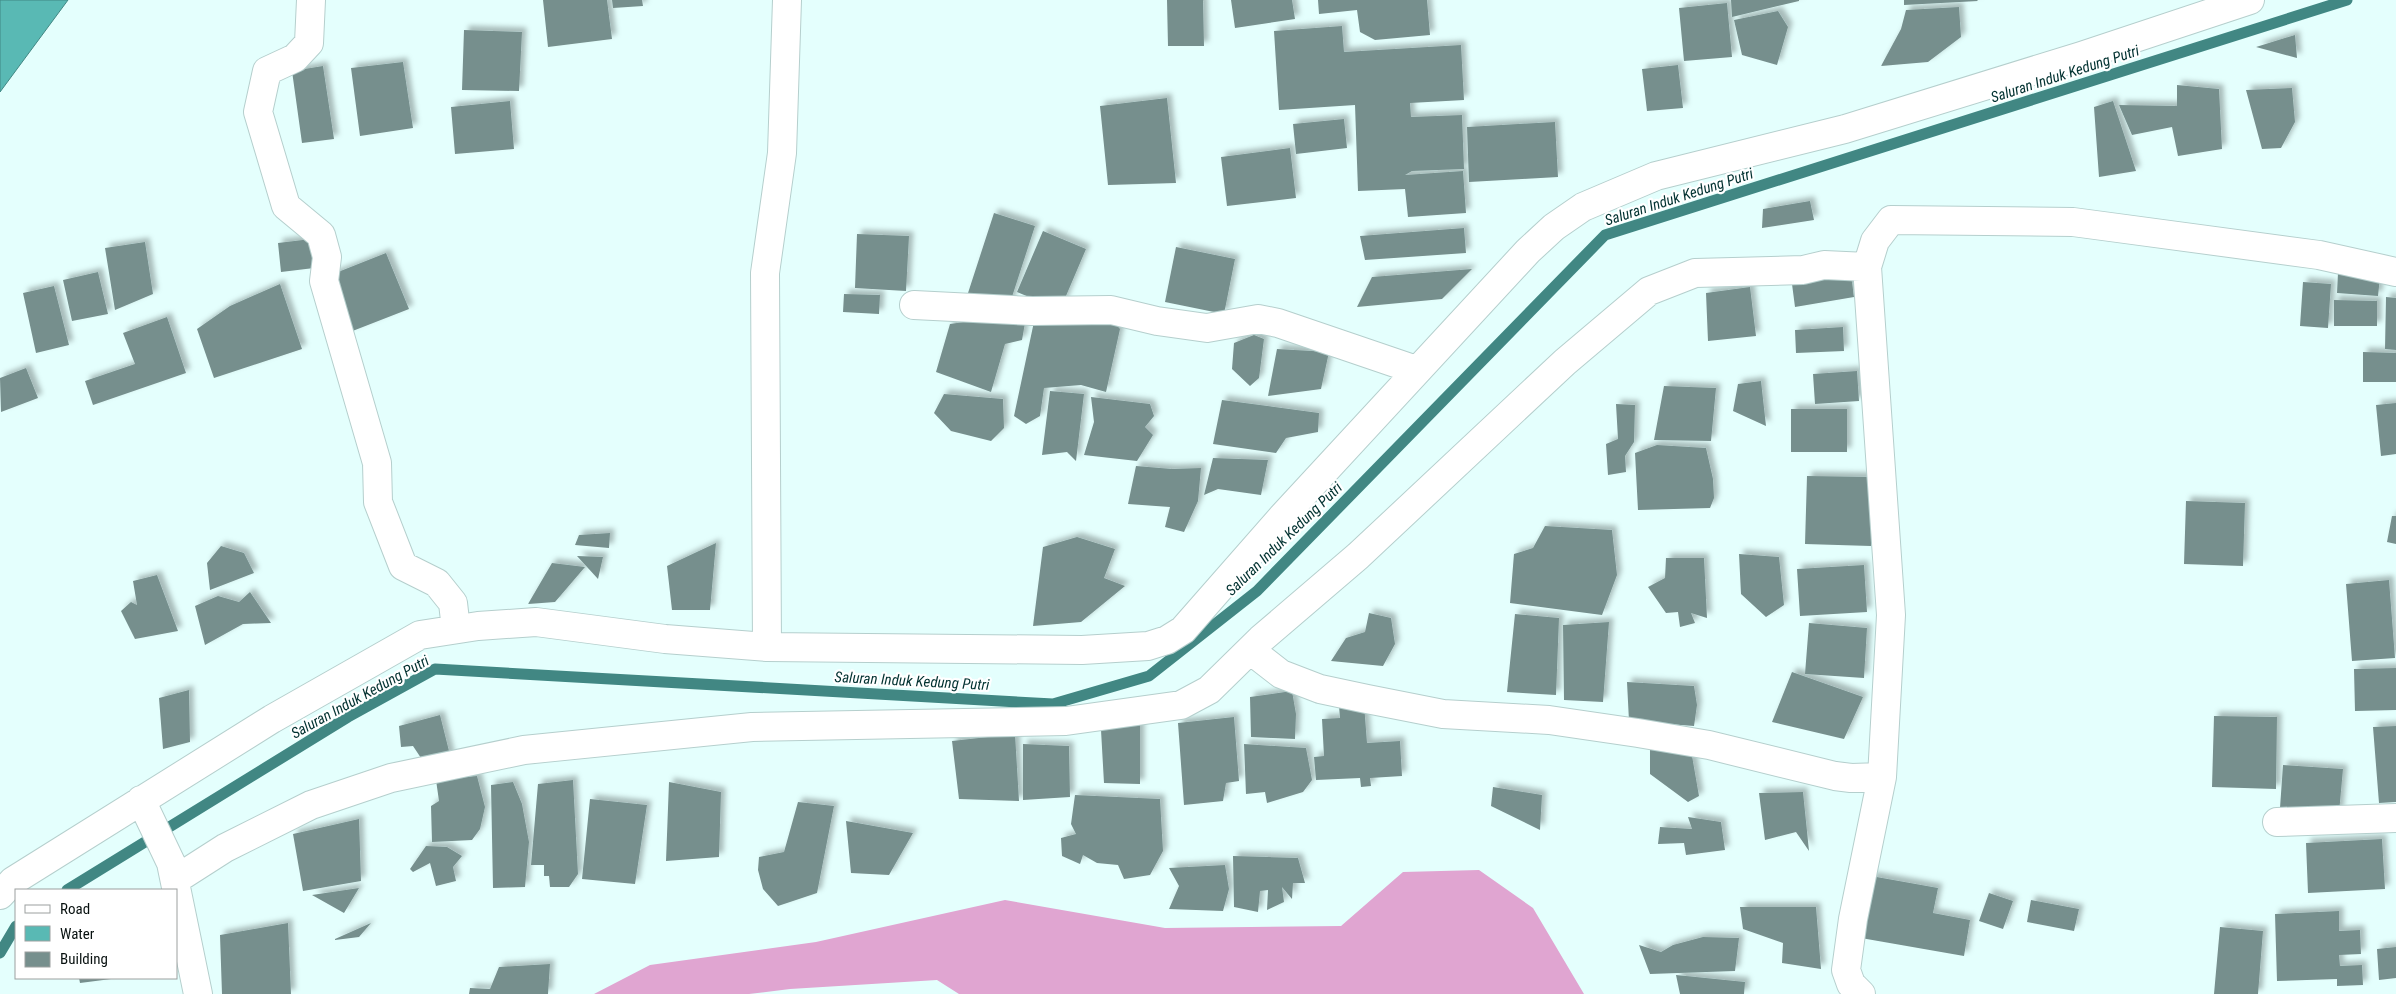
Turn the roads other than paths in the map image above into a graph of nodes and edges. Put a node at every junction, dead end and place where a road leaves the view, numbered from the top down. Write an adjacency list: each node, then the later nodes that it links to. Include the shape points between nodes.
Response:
1 (311, 0): 8 (street, via 309,43 295,58 268,71 258,112 286,206 321,235 327,257 324,281 377,463 378,502 403,566 437,583 454,604)
2 (787, 0): 9 (street, via 782,153 765,273)
3 (2250, 0): 7 (street, via 1844,129 1656,176 1583,207 1528,251)
4 (1867, 266): 5 (street, via 1875,241 1891,220 1910,220 2073,222 2319,255); 10 (street, via 1824,265 1803,270 1695,273 1649,291 1565,362 1358,556); 11 (street, via 1891,615)
5 (2396, 272)
6 (914, 305): 7 (street, via 1032,311 1111,310 1207,328 1258,319)
7 (1416, 370): 9 (street, via 1183,630 1167,640 1148,646 1082,650)
8 (456, 630): 9 (street, via 536,622 665,639); 12 (street, via 420,635 398,647 272,719)
9 (767, 647)
10 (1250, 650): 11 (street, via 1281,674 1320,689 1367,699 1443,714 1549,720 1638,733 1709,745 1835,776); 15 (street, via 1208,690 1181,705 1145,711 1066,721 752,727 524,750 391,778 311,805)
11 (1882, 777): 20 (street, via 1846,970 1851,984)
12 (144, 807): 15 (street); 17 (street, via 13,881)
13 (2396, 818): 14 (street)
14 (2277, 822)
15 (173, 872): 16 (street)
16 (176, 889)
17 (0, 895)
18 (178, 896): 19 (street)
19 (198, 994)
20 (1861, 994)

